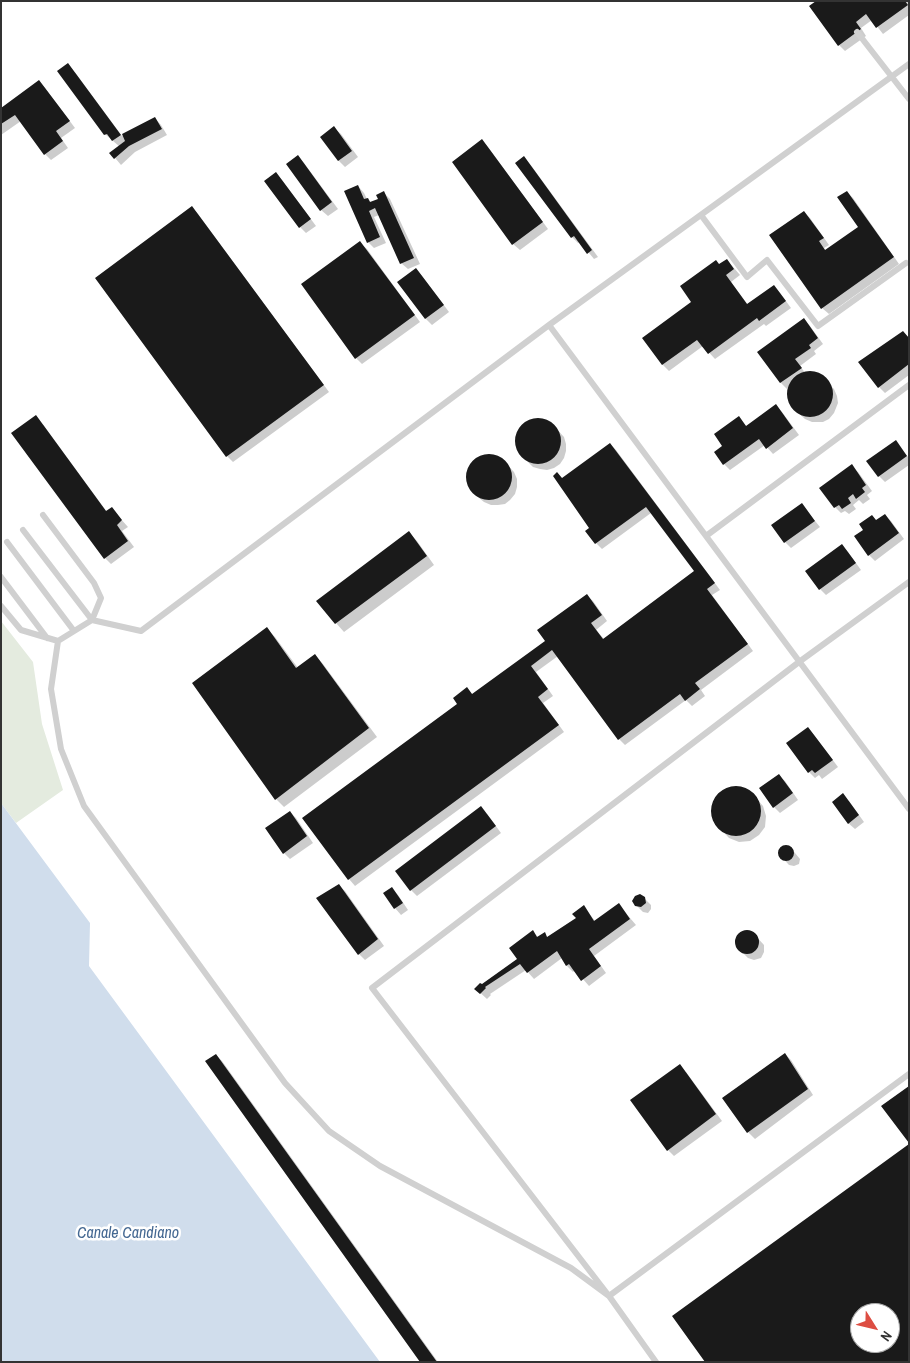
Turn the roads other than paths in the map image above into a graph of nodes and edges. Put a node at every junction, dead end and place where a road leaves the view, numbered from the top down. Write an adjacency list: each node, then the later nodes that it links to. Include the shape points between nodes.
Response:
1 (857, 32): 3 (lane)
2 (909, 64): 3 (lane)
3 (892, 76): 4 (lane); 5 (lane)
4 (909, 99)
5 (701, 215): 6 (lane, via 746,276 768,260 818,326); 7 (lane)
6 (906, 263)
7 (549, 325): 11 (lane); 16 (lane, via 141,631)
8 (909, 385): 11 (lane)
9 (43, 515): 16 (lane, via 98,590 101,598)
10 (23, 530): 16 (lane)
11 (706, 536): 20 (lane)
12 (7, 542): 17 (lane)
13 (1, 577): 18 (lane)
14 (909, 582): 20 (lane)
15 (1, 606): 18 (lane, via 21,630)
16 (92, 620): 17 (lane)
17 (74, 631): 19 (lane)
18 (46, 638): 19 (lane)
19 (58, 641): 23 (lane, via 51,689 61,749 84,806 285,1083 329,1131 380,1166 571,1268)
20 (800, 662): 21 (lane); 23 (lane, via 372,988)
21 (909, 808)
22 (909, 1074): 23 (lane)
23 (609, 1296): 24 (lane)
24 (656, 1362)

